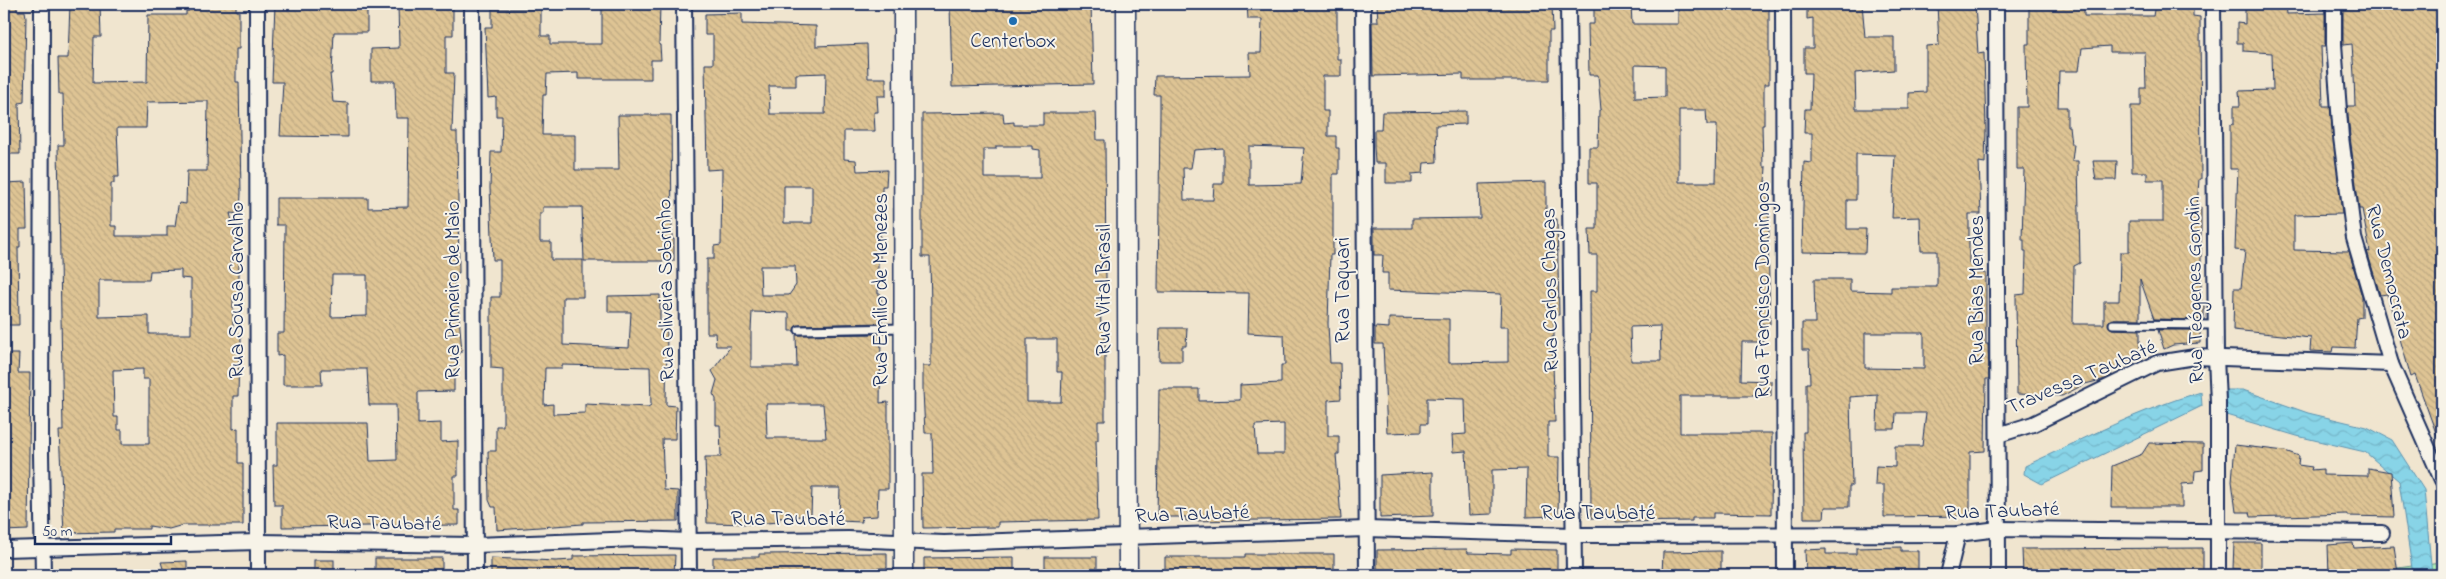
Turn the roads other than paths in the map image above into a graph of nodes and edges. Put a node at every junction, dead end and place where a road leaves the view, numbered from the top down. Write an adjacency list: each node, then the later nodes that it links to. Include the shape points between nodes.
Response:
1 (42, 4): 34 (street)
2 (257, 4): 31 (street, Rua Sousa Carvalho)
3 (472, 4): 32 (street, Rua Primeiro de Maio)
4 (684, 4): 29 (street, Rua Oliveira Sobrinho)
5 (904, 4): 15 (street, Rua Emílio de Menezes)
6 (1126, 4): 28 (street, Rua Vital Brasil)
7 (1363, 4): 21 (street, Rua Taquari)
8 (1568, 4): 27 (street, Rua Carlos Chagas)
9 (1783, 4): 24 (street, Rua Francisco Domingos)
10 (1996, 4): 19 (street, Rua Bias Mendes)
11 (2213, 4): 14 (street, Rua Teógenes Gondin)
12 (2334, 4): 18 (street, Rua Democrata, via 2341,137 2354,238)
13 (2114, 324): 14 (lane)
14 (2216, 325): 17 (street, Rua Teógenes Gondin)
15 (905, 328): 16 (lane); 30 (street, Rua Emílio de Menezes)
16 (799, 330)
17 (2216, 357): 18 (street, Travessa Taubaté); 19 (street, Travessa Taubaté, via 2157,363 2033,424); 23 (street, Rua Teógenes Gondin)
18 (2391, 364): 20 (street, Rua Democrata)
19 (1998, 436): 22 (street, Rua Bias Mendes)
20 (2442, 480)
21 (1366, 529): 27 (street, Rua Taubaté); 28 (street, Rua Taubaté); 41 (street, Rua Taquari)
22 (1998, 529): 23 (street, Rua Taubaté); 26 (street, Rua Taubaté); 45 (street, Rua Bias Mendes)
23 (2218, 530): 25 (street, Rua Taubaté); 46 (street, Rua Teógenes Gondin)
24 (1786, 533): 26 (street, Rua Taubaté); 27 (street, Rua Taubaté); 43 (street, Rua Francisco Domingos)
25 (2382, 533)
26 (1958, 534): 44 (street)
27 (1574, 535): 42 (street, Rua Carlos Chagas)
28 (1128, 538): 30 (street, Rua Taubaté, via 944,543); 40 (street, Rua Vital Brasil)
29 (690, 541): 30 (street, Rua Taubaté); 32 (street, Rua Taubaté, via 638,539); 38 (street, Rua Oliveira Sobrinho)
30 (904, 541): 39 (street, Rua Emílio de Menezes)
31 (258, 542): 32 (street, Rua Taubaté); 34 (street, Rua Taubaté); 36 (street, Rua Sousa Carvalho)
32 (475, 545): 37 (street, Rua Primeiro de Maio)
33 (4, 549): 34 (street, Rua Taubaté)
34 (43, 549): 35 (street)
35 (43, 575)
36 (258, 575)
37 (475, 575)
38 (689, 575)
39 (904, 575)
40 (1128, 575)
41 (1366, 575)
42 (1574, 575)
43 (1786, 575)
44 (1948, 575)
45 (1998, 575)
46 (2218, 575)

